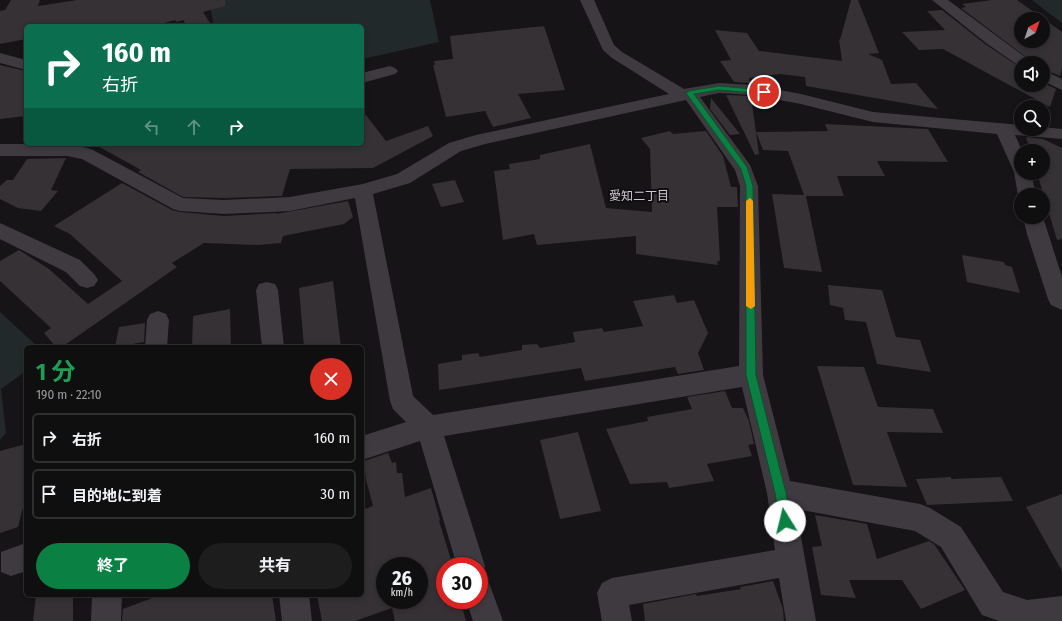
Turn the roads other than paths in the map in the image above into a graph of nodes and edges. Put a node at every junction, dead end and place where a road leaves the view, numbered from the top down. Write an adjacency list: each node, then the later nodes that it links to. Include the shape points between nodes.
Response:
1 (587, 0): 12 (street, via 608,47 617,55)
2 (939, 0): 3 (street)
3 (1014, 56)
4 (0, 58): 5 (street)
5 (24, 64)
6 (1062, 66): 8 (street)
7 (390, 71): 9 (street)
8 (1050, 71)
9 (364, 78)
10 (1050, 78): 11 (street)
11 (1062, 85)
12 (686, 94): 13 (street, via 719,88 752,90 802,99 873,117); 19 (street, via 455,147 403,179); 28 (street, via 744,169 749,186)
13 (1004, 129): 14 (street); 18 (street)
14 (1062, 134)
15 (82, 146): 17 (street)
16 (0, 150): 17 (street)
17 (67, 150): 19 (street, via 87,154 180,204 224,207 290,204)
18 (1014, 153)
19 (363, 190): 29 (street, via 402,401)
20 (1035, 224): 24 (street, via 1059,299)
21 (0, 230): 22 (street, via 73,266)
22 (87, 280)
23 (267, 290): 27 (street)
24 (1062, 301)
25 (158, 320): 26 (street)
26 (156, 345)
27 (273, 345)
28 (751, 375): 29 (street); 31 (street)
29 (428, 427): 30 (street); 32 (street)
30 (364, 447)
31 (780, 493): 33 (street); 37 (street, via 920,518 951,537 993,604 1027,615)
32 (468, 557)
33 (791, 562): 41 (street, via 612,593); 42 (street)
34 (107, 597): 38 (street)
35 (294, 597): 39 (street)
36 (484, 609): 40 (street)
37 (1062, 611)
38 (106, 621)
39 (297, 621)
40 (488, 621)
41 (617, 621)
42 (801, 621)

